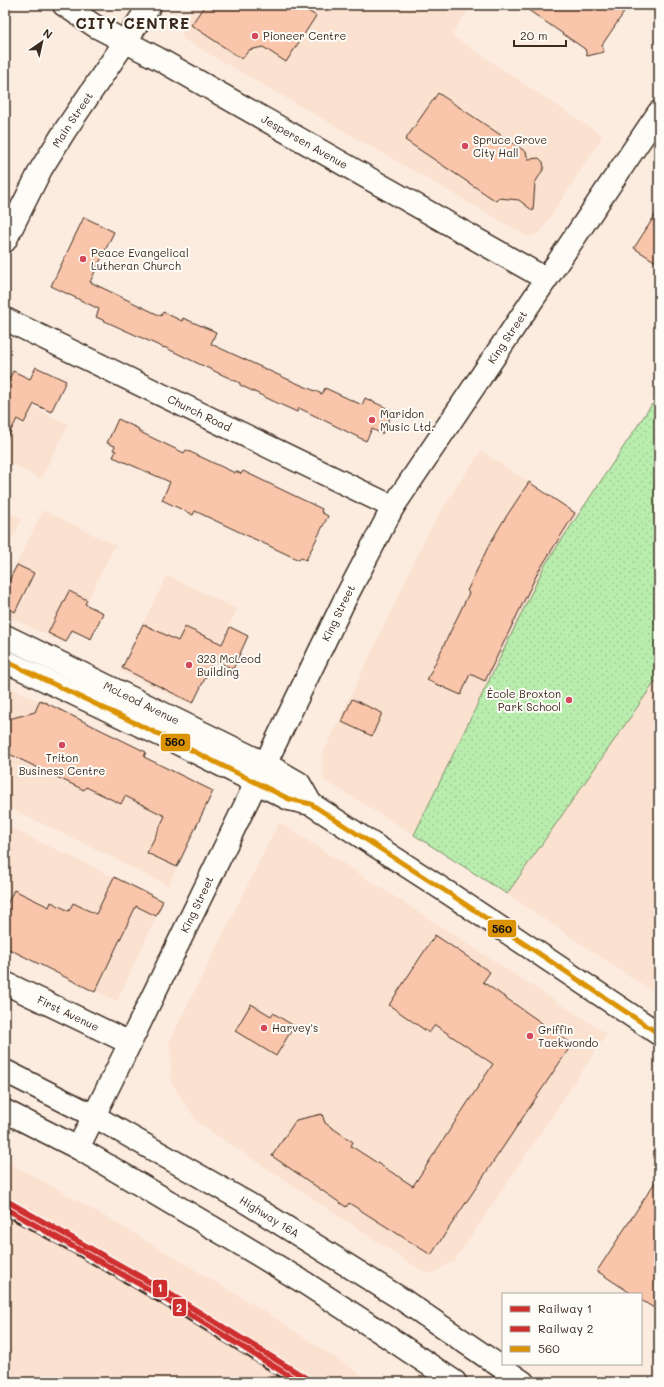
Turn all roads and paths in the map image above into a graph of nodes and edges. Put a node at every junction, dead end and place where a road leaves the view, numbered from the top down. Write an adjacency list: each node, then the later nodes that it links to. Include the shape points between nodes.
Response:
1 (64, 5): 3 (street, Jespersen Avenue)
2 (150, 5): 3 (street, Main Street)
3 (125, 42): 5 (street, Main Street, via 41,169); 6 (street, Jespersen Avenue)
4 (659, 112): 6 (street, King Street)
5 (5, 241)
6 (546, 279): 8 (street, King Street)
7 (5, 320): 8 (street, Church Road)
8 (393, 507): 11 (street, King Street, via 346,597)
9 (5, 636): 11 (street, McLeod Avenue)
10 (5, 661): 11 (street, McLeod Avenue)
11 (261, 774): 13 (street, McLeod Avenue, via 289,799 311,804); 14 (street, King Street)
12 (5, 983): 14 (street, First Avenue)
13 (659, 1034)
14 (130, 1043): 17 (street, King Street)
15 (5, 1071): 17 (street, Highway 16A)
16 (5, 1111): 18 (street)
17 (94, 1116): 18 (street, King Street); 20 (street, Highway 16A, via 250,1204 403,1300)
18 (78, 1148): 19 (street, via 305,1283)
19 (455, 1382)
20 (523, 1382)

